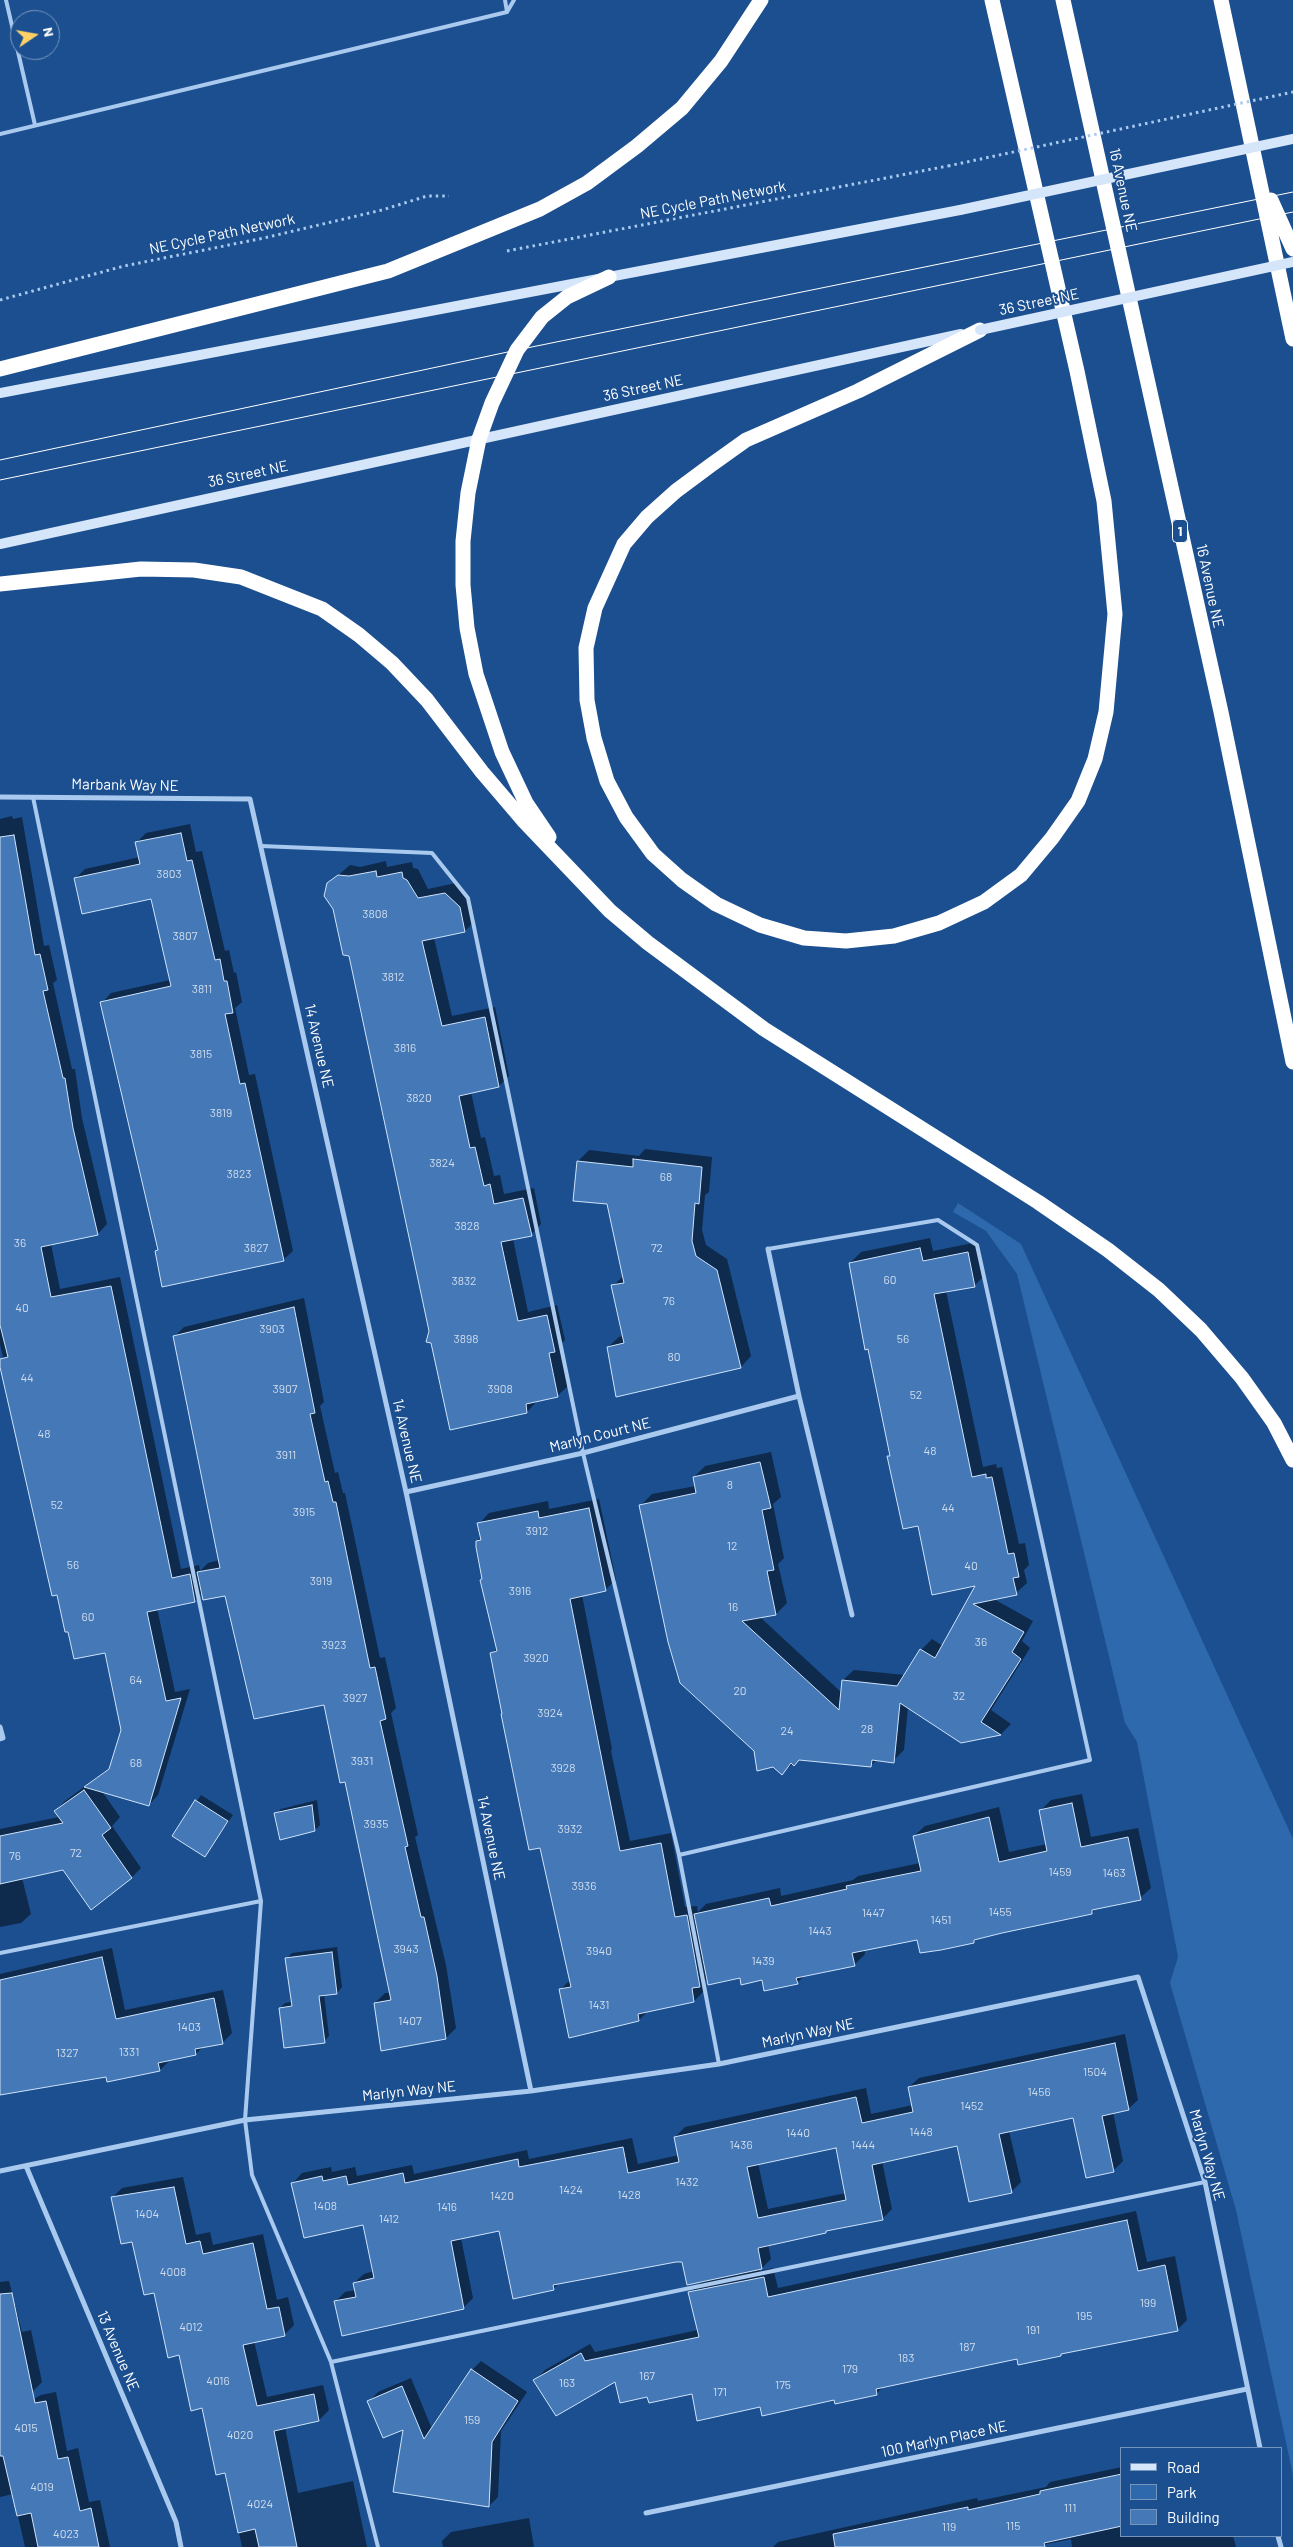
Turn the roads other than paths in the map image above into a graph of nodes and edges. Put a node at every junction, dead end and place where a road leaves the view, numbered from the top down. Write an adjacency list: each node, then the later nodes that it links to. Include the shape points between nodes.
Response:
1 (6, 0): 9 (lane)
2 (505, 0): 8 (lane)
3 (514, 0): 8 (lane)
4 (761, 0): 18 (highway, via 721,61 682,108 587,183 540,209 388,271)
5 (992, 0): 16 (highway, via 1104,501 1115,614 1106,712 1095,760 1078,801 1052,838 1020,875 984,902 939,923 894,936 846,941 804,938 760,925 716,904 653,854 626,817 607,781 587,700 586,648 595,608 624,544 647,516 711,465 746,440 858,391)
6 (1064, 0): 28 (highway, 16 Avenue NE / 1)
7 (1221, 0): 12 (highway)
8 (507, 12): 9 (lane)
9 (35, 126): 10 (lane)
10 (0, 134)
11 (1293, 139): 15 (main road, bridge, via 960,210)
12 (1259, 176): 13 (highway); 17 (highway)
13 (1293, 249)
14 (1293, 262): 16 (main road, 36 Street NE, bridge)
15 (609, 277): 19 (main road); 20 (highway, via 567,297 542,317 517,350)
16 (980, 330): 20 (main road, 36 Street NE)
17 (1293, 338)
18 (0, 369)
19 (0, 393)
20 (479, 440): 21 (main road, 36 Street NE); 27 (highway, via 468,493 463,541 467,628 476,674 502,752 526,803)
21 (0, 544)
22 (0, 584): 27 (highway, via 141,569 194,570 241,577 322,609 392,663 427,700 488,779)
23 (0, 797): 24 (street, Marbank Way NE)
24 (33, 797): 25 (street, Marbank Way NE); 38 (lane)
25 (250, 799): 26 (street, 14 Avenue NE)
26 (261, 846): 31 (lane, via 432,853 468,898); 33 (street, 14 Avenue NE)
27 (572, 872): 32 (highway, via 610,911 703,986 764,1029 1038,1202 1159,1290 1201,1330 1242,1378 1274,1423)
28 (1293, 1062)
29 (768, 1248): 30 (street); 37 (lane, via 938,1220 977,1246 1090,1760)
30 (799, 1396): 31 (street, Marlyn Court NE); 34 (street)
31 (583, 1454): 33 (street, Marlyn Court NE); 37 (lane)
32 (1293, 1460)
33 (406, 1492): 41 (street, 14 Avenue NE)
34 (852, 1615)
35 (0, 1727): 36 (street)
36 (0, 1739)
37 (679, 1855): 40 (lane)
38 (261, 1901): 39 (lane); 42 (lane)
39 (0, 1953)
40 (719, 2064): 41 (street, Marlyn Way NE); 45 (street, Marlyn Way NE, via 1138,1977)
41 (531, 2092): 42 (street, Marlyn Way NE)
42 (245, 2120): 43 (street, Marlyn Way NE); 46 (lane, via 252,2175)
43 (26, 2166): 44 (street, Marlyn Way NE); 50 (street, 13 Avenue NE, via 176,2522)
44 (0, 2172)
45 (1205, 2182): 46 (lane); 47 (street, Marlyn Way NE)
46 (331, 2362): 51 (lane)
47 (1247, 2389): 48 (street, Marlyn Way NE); 49 (street, 100 Marlyn Place NE)
48 (1260, 2447)
49 (646, 2513)
50 (181, 2547)
51 (378, 2547)

